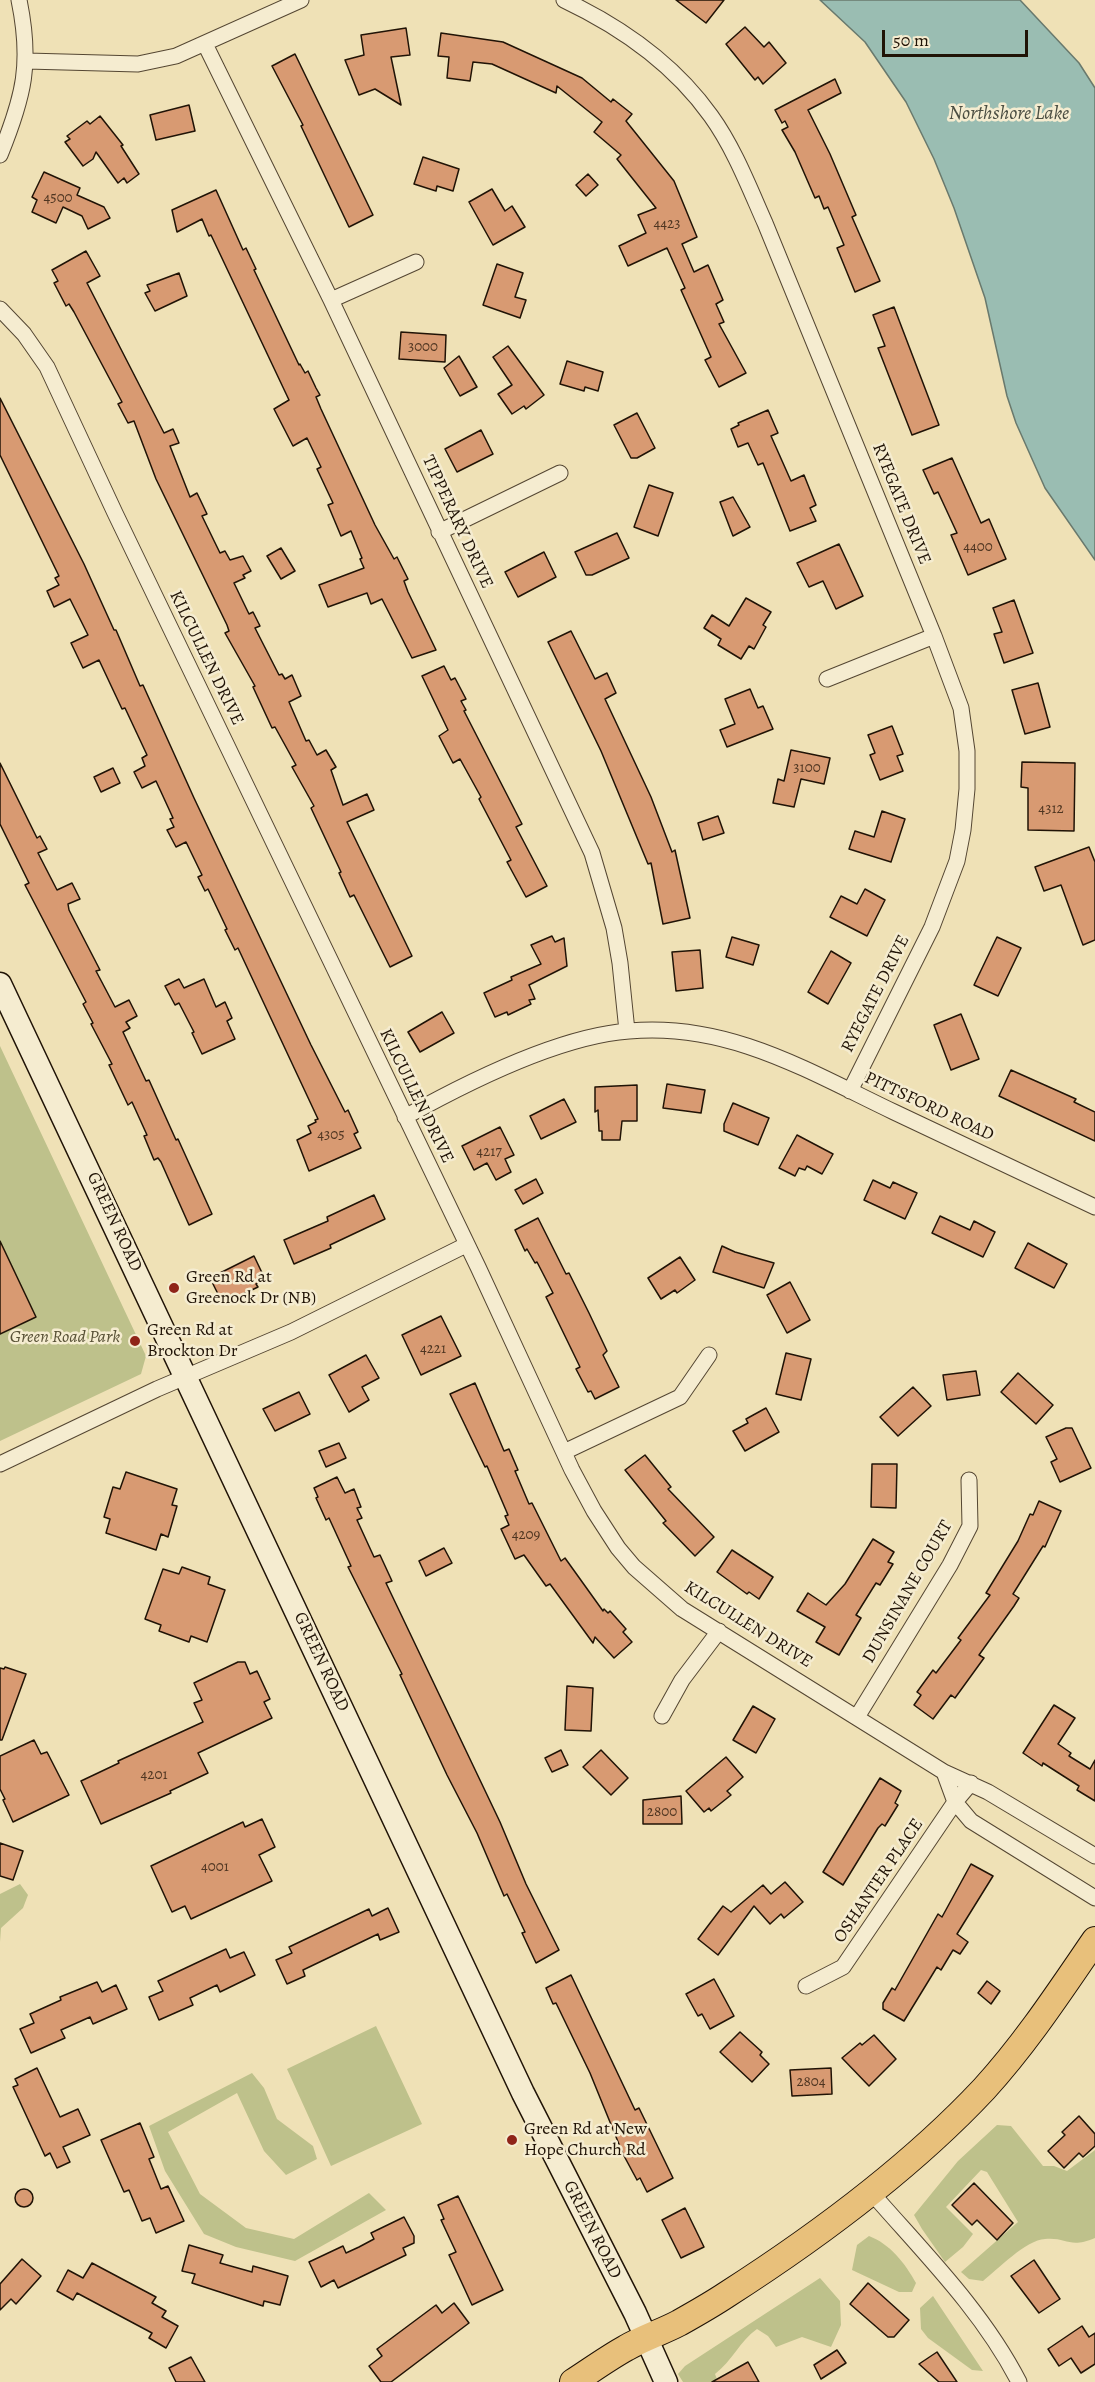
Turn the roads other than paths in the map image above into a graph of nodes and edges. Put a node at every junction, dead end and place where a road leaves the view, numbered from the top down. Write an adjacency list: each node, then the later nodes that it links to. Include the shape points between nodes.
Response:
1 (19, 0): 5 (street)
2 (301, 0): 4 (street)
3 (564, 0): 12 (street, RYEGATE DRIVE, via 611,24 648,50 682,81 711,117 765,223)
4 (205, 44): 5 (street, via 176,56 138,64); 8 (street, TIPPERARY DRIVE)
5 (27, 62): 6 (street, via 23,92)
6 (0, 155)
7 (416, 262): 8 (street)
8 (331, 300): 11 (street, TIPPERARY DRIVE)
9 (0, 309): 17 (street, KILCULLEN DRIVE, via 47,367)
10 (560, 473): 11 (street)
11 (440, 532): 15 (street, TIPPERARY DRIVE, via 592,854 614,928)
12 (934, 636): 13 (street); 16 (street, RYEGATE DRIVE, via 961,708 967,751 963,830 957,861 932,927)
13 (827, 679)
14 (0, 984): 21 (street, GREEN ROAD)
15 (627, 1031): 16 (street, PITTSFORD ROAD, via 686,1032 752,1046); 17 (street, PITTSFORD ROAD, via 591,1037 524,1059)
16 (850, 1091): 18 (street, PITTSFORD ROAD)
17 (405, 1116): 19 (street, KILCULLEN DRIVE)
18 (1095, 1207)
19 (466, 1245): 21 (street, via 291,1332); 22 (street, KILCULLEN DRIVE)
20 (709, 1355): 22 (street, via 680,1397)
21 (186, 1377): 23 (street); 36 (street, GREEN ROAD, via 523,2093)
22 (564, 1452): 25 (street, KILCULLEN DRIVE, via 594,1511 634,1567 682,1609)
23 (0, 1464)
24 (969, 1479): 27 (street, DUNSINANE COURT, via 970,1526)
25 (719, 1631): 26 (street, via 682,1680); 27 (street, KILCULLEN DRIVE)
26 (662, 1716)
27 (857, 1717): 28 (street, KILCULLEN DRIVE)
28 (944, 1772): 29 (street, KILCULLEN DRIVE); 30 (street)
29 (971, 1783): 30 (street, OSHANTER PLACE); 31 (street, KILCULLEN DRIVE)
30 (955, 1802): 32 (street, via 971,1821); 34 (street, OSHANTER PLACE, via 843,1967)
31 (1095, 1857)
32 (1095, 1898)
33 (1095, 1940): 35 (main road, via 1046,2014 990,2081 936,2135)
34 (806, 1986)
35 (870, 2191): 36 (main road, via 813,2236 734,2289); 39 (street, via 958,2292)
36 (646, 2338): 37 (main road); 38 (street, GREEN ROAD)
37 (573, 2382)
38 (666, 2382)
39 (1019, 2382)

